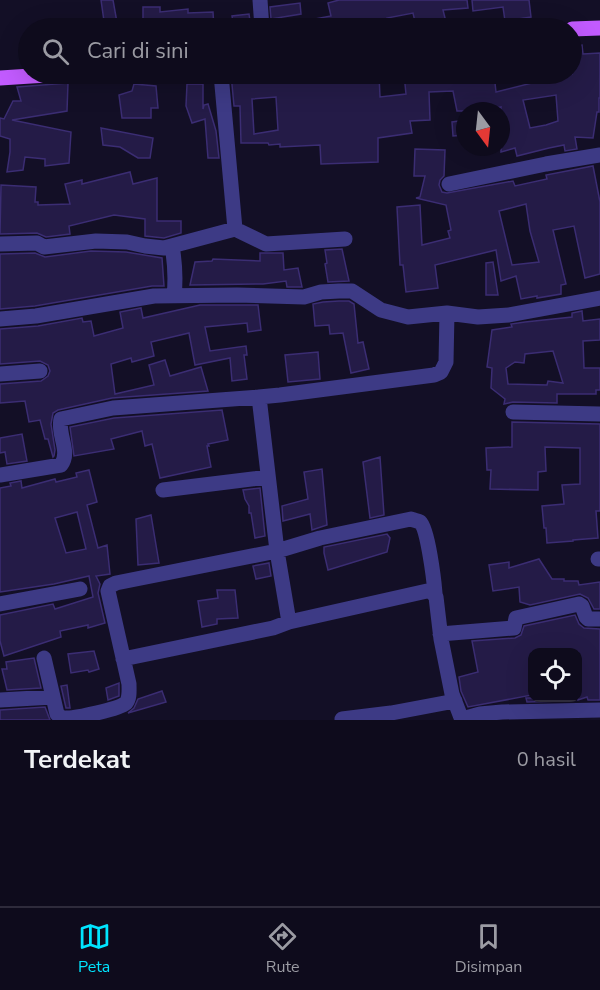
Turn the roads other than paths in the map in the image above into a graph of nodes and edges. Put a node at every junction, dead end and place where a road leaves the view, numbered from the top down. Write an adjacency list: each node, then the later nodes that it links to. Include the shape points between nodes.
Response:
1 (260, 0): 2 (street)
2 (261, 18)
3 (600, 28): 4 (main road)
4 (582, 29)
5 (18, 77): 6 (main road)
6 (0, 78)
7 (222, 84): 10 (street)
8 (600, 155): 9 (street)
9 (449, 184)
10 (235, 229): 11 (street, via 266,244); 13 (street)
11 (345, 239)
12 (0, 243): 13 (street, via 37,243 44,248 96,242)
13 (172, 246): 14 (street)
14 (174, 296): 16 (street, via 304,297 352,291 381,310 408,317); 17 (street)
15 (600, 298): 16 (street, via 509,315)
16 (447, 313): 20 (street, via 446,362 441,372)
17 (0, 319)
18 (40, 371): 19 (street)
19 (0, 374)
20 (259, 397): 23 (street, via 113,408 61,419 65,456 61,465); 24 (street)
21 (513, 412): 22 (street)
22 (600, 414)
23 (0, 475)
24 (268, 477): 25 (street); 26 (street)
25 (163, 490)
26 (277, 551): 28 (street, via 411,519 423,526); 31 (street); 34 (street, via 110,586)
27 (80, 589): 29 (street)
28 (435, 593): 31 (street, via 427,591); 32 (street)
29 (0, 604)
30 (600, 619): 32 (street, via 588,619 579,604 516,618 514,628)
31 (289, 622): 34 (street)
32 (440, 634): 37 (street)
33 (44, 658): 35 (street)
34 (123, 659): 35 (street, via 129,684 125,704 62,718 57,714)
35 (53, 697): 36 (street)
36 (0, 700)
37 (455, 700): 39 (street); 40 (street)
38 (600, 710): 40 (street, via 502,712)
39 (342, 719)
40 (462, 720)

